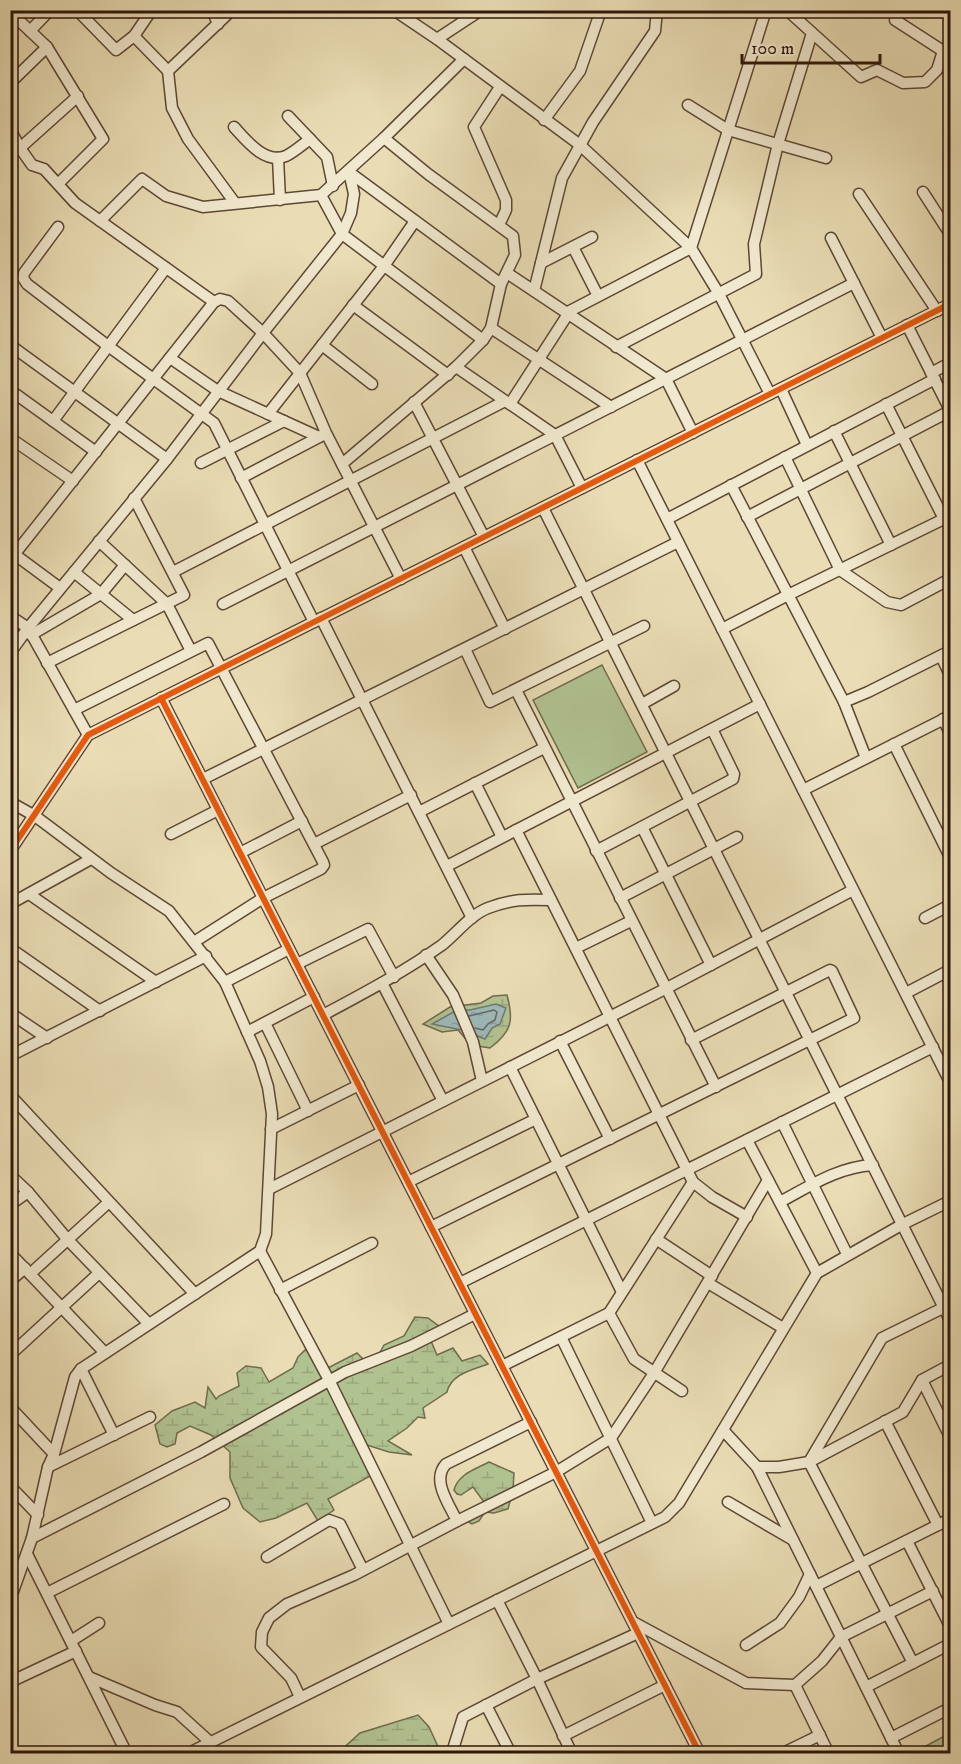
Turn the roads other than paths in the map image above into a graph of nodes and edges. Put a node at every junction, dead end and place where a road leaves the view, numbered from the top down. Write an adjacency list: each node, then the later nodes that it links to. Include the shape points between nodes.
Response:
1 (50, 10): 15 (street)
2 (77, 10): 17 (street, via 116,50)
3 (213, 10): 14 (street)
4 (232, 10): 14 (street)
5 (394, 10): 18 (street)
6 (481, 10): 18 (street)
7 (601, 10): 28 (street, via 580,71)
8 (657, 10): 35 (street, via 655,31 646,47)
9 (766, 10): 31 (street)
10 (787, 10): 16 (street)
11 (901, 10): 20 (street, via 895,20)
12 (10, 12): 15 (street)
13 (149, 14): 17 (street)
14 (218, 24): 22 (street)
15 (30, 31): 19 (street)
16 (812, 33): 20 (street, via 861,77 877,70 903,83 925,82); 34 (street)
17 (134, 36): 22 (street)
18 (437, 39): 21 (street)
19 (47, 47): 23 (street); 25 (street)
20 (947, 53)
21 (464, 59): 24 (street); 32 (street)
22 (168, 71): 46 (street, via 172,108 188,139)
23 (10, 83)
24 (500, 87): 28 (street); 49 (street, via 474,127 506,200)
25 (78, 96): 36 (street); 40 (street, via 103,139)
26 (688, 105): 31 (street)
27 (288, 116): 33 (street)
28 (544, 120): 35 (street)
29 (234, 127): 37 (street, via 263,154)
30 (10, 129): 36 (street)
31 (728, 130): 34 (street); 56 (street)
32 (384, 138): 39 (street); 49 (street)
33 (310, 139): 37 (street); 41 (street, via 327,157)
34 (777, 144): 38 (street); 64 (street, via 754,244 756,274)
35 (580, 145): 56 (street); 57 (street, via 562,178)
36 (20, 148): 40 (street, via 32,165 44,169)
37 (278, 158): 45 (street)
38 (826, 158)
39 (349, 172): 41 (street); 47 (street); 51 (street, via 354,194)
40 (58, 184): 48 (street, via 75,203)
41 (333, 186): 44 (street)
42 (923, 192): 52 (street)
43 (859, 194): 69 (street)
44 (321, 195): 45 (street); 51 (street)
45 (280, 200): 46 (street)
46 (235, 203): 48 (street, via 203,207 166,196 142,180)
47 (415, 220): 58 (street); 62 (street)
48 (100, 221): 59 (street)
49 (499, 225): 60 (street, via 513,236 516,255)
50 (58, 227): 78 (street, via 23,278)
51 (342, 234): 58 (street); 73 (street)
52 (951, 234)
53 (592, 237): 55 (street)
54 (831, 238): 61 (street)
55 (573, 247): 57 (street); 65 (street)
56 (691, 248): 64 (street); 65 (street)
57 (541, 263): 63 (street)
58 (384, 266): 68 (street); 75 (street)
59 (165, 268): 66 (street); 78 (street)
60 (507, 273): 62 (street); 63 (street)
61 (854, 283): 74 (street); 76 (street)
62 (501, 284): 72 (street)
63 (534, 291): 70 (street)
64 (719, 294): 76 (street); 79 (street)
65 (598, 296): 70 (street)
66 (214, 302): 73 (street, via 228,301); 81 (street)
67 (951, 304): 69 (street)
68 (353, 305): 77 (street); 84 (street)
69 (937, 311): 71 (street)
70 (567, 314): 79 (street); 82 (street)
71 (907, 326): 74 (street); 86 (street)
72 (491, 328): 75 (street); 82 (street)
73 (263, 333): 85 (street); 92 (street)
74 (882, 338): 90 (street)
75 (483, 340): 84 (street)
76 (742, 340): 88 (street); 94 (street)
77 (322, 345): 85 (street); 89 (street)
78 (108, 346): 87 (street); 93 (street)
79 (616, 347): 88 (street)
80 (12, 348): 93 (street)
81 (170, 358): 87 (street); 92 (street)
82 (539, 360): 96 (street); 98 (street)
83 (951, 363): 86 (street)
84 (452, 371): 95 (street); 96 (street)
85 (300, 373): 101 (street); 107 (street)
86 (933, 376): 97 (street); 99 (street)
87 (153, 380): 100 (street); 104 (street)
88 (666, 380): 98 (street); 106 (street)
89 (372, 384)
90 (781, 389): 94 (street); 112 (street)
91 (10, 390): 102 (street)
92 (218, 391): 100 (street); 101 (street)
93 (75, 392): 102 (street); 104 (street)
94 (770, 394): 106 (street)
95 (414, 402): 111 (street); 120 (street)
96 (508, 403): 108 (street); 111 (street)
97 (886, 404): 105 (street); 109 (street)
98 (611, 407): 108 (street)
99 (951, 411): 109 (street)
100 (201, 414): 113 (street, via 214,423); 116 (street)
101 (268, 414): 103 (street)
102 (53, 421): 114 (street)
103 (284, 421): 107 (street); 113 (street)
104 (118, 424): 114 (street); 116 (street)
105 (834, 431): 112 (street); 119 (street)
106 (693, 433): 117 (street)
107 (323, 435): 120 (street); 121 (street)
108 (555, 435): 124 (street); 126 (street)
109 (902, 436): 119 (street); 131 (street)
110 (10, 438): 122 (street)
111 (433, 438): 123 (street); 124 (street)
112 (807, 445): 115 (street)
113 (227, 450): 118 (street); 121 (street)
114 (96, 452): 122 (street)
115 (785, 457): 125 (street); 127 (street)
116 (167, 459): 128 (street)
117 (637, 460): 126 (street); 132 (street)
118 (201, 463)
119 (850, 463): 127 (street); 138 (street)
120 (342, 464): 123 (street)
121 (241, 478): 133 (street)
122 (73, 481): 140 (street)
123 (351, 481): 133 (street); 134 (street)
124 (457, 485): 134 (street); 135 (street)
125 (731, 485): 130 (street); 132 (street)
126 (582, 488): 129 (street)
127 (801, 489): 130 (street); 142 (street)
128 (134, 498): 136 (street); 145 (street)
129 (543, 508): 135 (street); 149 (street)
130 (747, 517): 151 (street)
131 (947, 517): 138 (street)
132 (667, 519): 137 (street)
133 (265, 525): 143 (street); 145 (street)
134 (374, 527): 143 (street); 146 (street)
135 (484, 537): 139 (street)
136 (99, 542): 141 (street); 144 (street)
137 (678, 542): 149 (street); 159 (street)
138 (891, 545): 142 (street)
139 (464, 547): 146 (street); 158 (street)
140 (12, 555): 148 (street)
141 (125, 565): 150 (street); 152 (street)
142 (840, 570): 147 (street, via 887,603 901,605); 151 (street)
143 (289, 571): 153 (street); 156 (street)
144 (74, 572): 148 (street); 150 (street)
145 (172, 572): 152 (street, via 184,595)
146 (401, 579): 156 (street)
147 (951, 579)
148 (60, 588): 160 (street)
149 (584, 589): 158 (street); 161 (street)
150 (101, 594): 155 (street); 160 (street)
151 (788, 595): 159 (street); 173 (street)
152 (167, 604): 155 (street); 163 (street)
153 (223, 604)
154 (10, 616): 160 (street)
155 (134, 620): 166 (street)
156 (318, 620): 167 (street); 172 (street)
157 (644, 626): 161 (street)
158 (505, 629): 162 (street)
159 (722, 629): 175 (street)
160 (29, 631): 164 (street); 166 (street)
161 (611, 641): 170 (street); 174 (street)
162 (465, 649): 170 (street, via 490,702); 172 (street)
163 (191, 651): 167 (street, via 208,643); 176 (street)
164 (10, 653)
165 (946, 653): 168 (street); 173 (street)
166 (47, 663): 176 (street)
167 (221, 669): 171 (street); 183 (street)
168 (951, 675)
169 (675, 686): 174 (street)
170 (516, 690): 182 (street)
171 (161, 698): 180 (street); 186 (street)
172 (362, 699): 183 (street); 189 (street)
173 (844, 702): 185 (street)
174 (642, 704): 184 (street)
175 (760, 704): 178 (street); 188 (street)
176 (74, 710): 180 (street)
177 (947, 718): 179 (street); 181 (street)
178 (711, 729): 184 (street); 192 (street, via 734,779)
179 (951, 733)
180 (88, 735): 195 (street)
181 (894, 744): 185 (street); 202 (street)
182 (544, 748): 187 (street); 191 (street)
183 (263, 749): 186 (street); 196 (street)
184 (666, 753): 191 (street); 192 (street)
185 (866, 758): 188 (street)
186 (202, 779): 193 (street)
187 (475, 783): 194 (street); 200 (street)
188 (803, 790): 212 (street)
189 (411, 795): 194 (street); 203 (street)
190 (10, 802): 195 (street)
191 (571, 802): 198 (street); 206 (street)
192 (691, 802): 197 (street); 204 (street)
193 (218, 810): 199 (street); 207 (street)
194 (419, 812): 210 (street)
195 (35, 816): 205 (street); 209 (street)
196 (302, 821): 203 (street); 207 (street)
197 (642, 827): 206 (street); 211 (street)
198 (516, 830): 200 (street); 217 (street)
199 (171, 834)
200 (502, 837): 210 (street)
201 (737, 837): 204 (street)
202 (946, 839): 208 (street)
203 (314, 844): 214 (street, via 324,866)
204 (715, 850): 211 (street); 222 (street)
205 (10, 851)
206 (596, 851): 215 (street)
207 (240, 853): 214 (street)
208 (951, 857)
209 (91, 859): 213 (street); 223 (street, via 169,911)
210 (447, 866): 219 (street)
211 (665, 874): 215 (street); 230 (street)
212 (853, 890): 222 (street); 238 (street)
213 (29, 894): 216 (street); 233 (street)
214 (263, 898): 223 (street); 226 (street)
215 (620, 898): 221 (street)
216 (13, 899)
217 (551, 900): 219 (street, via 515,899); 225 (street)
218 (951, 905): 220 (street)
219 (472, 918): 227 (street)
220 (925, 918)
221 (631, 921): 225 (street); 236 (street)
222 (760, 940): 230 (street); 237 (street)
223 (194, 942): 228 (street)
224 (10, 948): 240 (street)
225 (576, 948): 243 (street)
226 (290, 950): 229 (street); 234 (street)
227 (426, 955): 232 (street); 253 (street, via 457,1004 473,1042)
228 (206, 957): 233 (street); 234 (street)
229 (297, 964): 232 (street, via 368,929); 239 (street)
230 (711, 965): 236 (street)
231 (951, 970): 238 (street)
232 (394, 977): 235 (street)
233 (156, 982): 240 (street)
234 (225, 982): 245 (street)
235 (382, 983): 242 (street); 259 (street)
236 (665, 989): 243 (street); 247 (street)
237 (786, 992): 247 (street); 248 (street); 248 (street, via 826,970 832,971 854,1018)
238 (906, 993): 250 (street)
239 (314, 997): 242 (street); 244 (street)
240 (100, 1011): 246 (street)
241 (10, 1013): 246 (street)
242 (323, 1015): 255 (street)
243 (610, 1016): 249 (street); 261 (street)
244 (265, 1023): 245 (street); 260 (street)
245 (248, 1032): 264 (street, via 268,1087)
246 (47, 1038): 251 (street)
247 (691, 1040): 256 (street)
248 (810, 1040): 256 (street); 258 (street)
249 (560, 1041): 252 (street); 266 (street)
250 (933, 1047): 254 (street); 258 (street)
251 (10, 1056)
252 (510, 1067): 253 (street); 262 (street)
253 (482, 1081): 259 (street)
254 (951, 1082)
255 (359, 1085): 260 (street); 265 (street)
256 (716, 1087): 261 (street)
257 (10, 1095): 279 (street)
258 (837, 1095): 263 (street); 269 (street)
259 (443, 1101): 265 (street)
260 (308, 1111): 264 (street)
261 (659, 1115): 266 (street); 270 (street)
262 (536, 1119): 268 (street); 273 (street)
263 (782, 1122): 267 (street); 275 (street)
264 (271, 1129): 276 (street)
265 (382, 1132): 273 (street); 276 (street)
266 (610, 1139): 268 (street)
267 (747, 1140): 270 (street); 272 (street)
268 (558, 1164): 283 (street); 285 (street)
269 (873, 1165): 275 (street, via 847,1168); 284 (street)
270 (687, 1170): 274 (street); 283 (street)
271 (10, 1175): 277 (street)
272 (768, 1180): 280 (street); 282 (street)
273 (408, 1182): 285 (street)
274 (693, 1182): 282 (street); 286 (street)
275 (813, 1185): 280 (street); 291 (street)
276 (268, 1189): 289 (street, via 266,1234)
277 (28, 1192): 281 (street); 287 (street)
278 (951, 1201): 284 (street)
279 (110, 1202): 287 (street); 300 (street)
280 (780, 1202): 294 (street)
281 (10, 1205)
282 (747, 1216): 295 (street)
283 (586, 1220): 297 (street); 299 (street)
284 (903, 1224): 291 (street); 301 (street)
285 (431, 1227): 297 (street)
286 (656, 1239): 295 (street); 299 (street)
287 (68, 1240): 292 (street); 293 (street)
288 (372, 1243): 298 (street)
289 (260, 1251): 298 (street); 300 (street)
290 (10, 1253): 292 (street)
291 (848, 1254): 294 (street)
292 (28, 1271): 296 (street); 302 (street)
293 (99, 1273): 302 (street); 306 (street)
294 (817, 1273): 307 (street)
295 (710, 1279): 307 (street); 314 (street)
296 (10, 1281)
297 (460, 1283): 304 (street)
298 (280, 1290): 316 (street)
299 (622, 1292): 303 (street)
300 (195, 1294): 306 (street)
301 (947, 1306): 305 (street); 327 (street, via 882,1338)
302 (62, 1307): 309 (street); 310 (street)
303 (609, 1313): 308 (street); 314 (street, via 634,1359)
304 (475, 1314): 312 (street); 316 (street)
305 (951, 1320)
306 (149, 1324): 310 (street)
307 (783, 1328): 322 (street)
308 (561, 1337): 312 (street); 325 (street)
309 (12, 1350)
310 (105, 1353): 313 (street)
311 (951, 1365): 315 (street)
312 (502, 1366): 321 (street)
313 (81, 1369): 323 (street); 326 (street, via 71,1385)
314 (654, 1373): 317 (street); 325 (street)
315 (922, 1380): 320 (street, via 903,1412); 324 (street)
316 (330, 1382): 339 (street); 342 (street)
317 (682, 1391)
318 (10, 1407): 326 (street)
319 (150, 1417): 323 (street)
320 (885, 1421): 327 (street); 338 (street)
321 (531, 1422): 330 (street); 336 (street, via 441,1470 439,1480)
322 (723, 1430): 329 (street); 337 (street, via 679,1503)
323 (114, 1435): 328 (street)
324 (951, 1437)
325 (611, 1438): 330 (street); 337 (street)
326 (54, 1454): 328 (street)
327 (809, 1462): 329 (street); 346 (street)
328 (48, 1467): 334 (street)
329 (757, 1467): 340 (street)
330 (556, 1472): 336 (street); 343 (street)
331 (10, 1486): 334 (street)
332 (728, 1502): 340 (street)
333 (224, 1504): 351 (street)
334 (38, 1515): 339 (street)
335 (951, 1519): 338 (street)
336 (457, 1521): 342 (street)
337 (652, 1523): 343 (street)
338 (938, 1526): 341 (street)
339 (32, 1538): 344 (street)
340 (793, 1540): 348 (street)
341 (907, 1541): 346 (street); 350 (street)
342 (411, 1545): 347 (street); 357 (street)
343 (596, 1551): 353 (street); 355 (street)
344 (27, 1554): 351 (street); 352 (street)
345 (267, 1557): 347 (street, via 335,1520)
346 (862, 1564): 349 (street); 354 (street)
347 (363, 1570): 371 (street, via 287,1604 269,1618 262,1632 261,1647 291,1678)
348 (810, 1574): 349 (street); 362 (street, via 780,1623)
349 (816, 1586): 360 (street)
350 (933, 1592): 354 (street); 358 (street)
351 (47, 1593): 363 (street)
352 (10, 1600)
353 (497, 1600): 357 (street); 366 (street)
354 (887, 1613): 360 (street); 364 (street)
355 (633, 1622): 359 (street); 369 (street, via 746,1683)
356 (99, 1623): 363 (street)
357 (449, 1624): 371 (street)
358 (951, 1626)
359 (639, 1633): 366 (street); 368 (street)
360 (841, 1636): 369 (street, via 822,1661); 370 (street)
361 (951, 1644): 364 (street)
362 (746, 1645)
363 (74, 1646): 365 (street); 367 (street)
364 (913, 1663): 370 (street)
365 (89, 1677): 377 (street, via 177,1712); 379 (street)
366 (537, 1679): 372 (street); 375 (street)
367 (10, 1682)
368 (665, 1685): 375 (street); 383 (street)
369 (795, 1685): 374 (street)
370 (866, 1687): 376 (street)
371 (300, 1697): 377 (street)
372 (486, 1705): 380 (street, via 464,1717); 381 (street)
373 (951, 1708): 376 (street)
374 (820, 1735): 384 (street); 385 (street)
375 (563, 1736): 382 (street)
376 (891, 1738): 386 (street)
377 (210, 1742): 378 (street)
378 (189, 1753)
379 (127, 1754)
380 (455, 1754)
381 (511, 1754)
382 (572, 1754)
383 (700, 1754)
384 (781, 1754)
385 (829, 1754)
386 (899, 1754)

